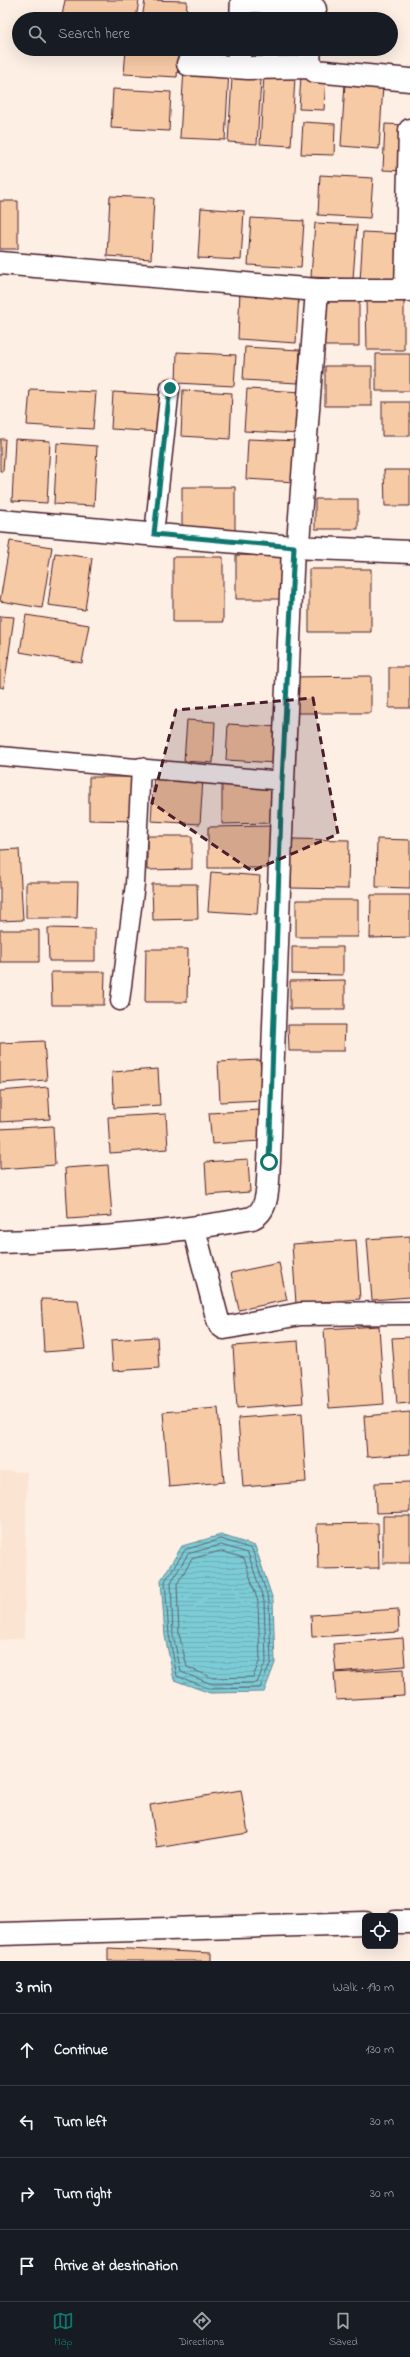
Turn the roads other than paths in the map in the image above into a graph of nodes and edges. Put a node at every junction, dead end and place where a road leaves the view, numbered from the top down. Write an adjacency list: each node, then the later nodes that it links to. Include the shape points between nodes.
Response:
1 (242, 0): 4 (street)
2 (247, 0): 3 (street)
3 (315, 10)
4 (241, 12)
5 (239, 58): 6 (street); 7 (street)
6 (311, 58): 8 (street, via 315,71)
7 (188, 64)
8 (410, 80)
9 (410, 130): 12 (street)
10 (0, 263): 11 (street)
11 (317, 290): 12 (street); 16 (street, via 298,543)
12 (408, 290)
13 (170, 388): 15 (lane)
14 (0, 521): 15 (street)
15 (154, 534): 16 (street)
16 (294, 547): 17 (street); 20 (street)
17 (410, 552)
18 (0, 756): 19 (lane)
19 (141, 767): 20 (lane); 21 (lane, via 135,884)
20 (282, 781): 22 (street, via 269,1162 265,1207 260,1215 252,1218)
21 (120, 1001)
22 (194, 1229): 23 (street, via 89,1239); 24 (street, via 217,1317 224,1328 300,1314)
23 (0, 1242)
24 (410, 1313)
25 (398, 1922): 26 (street)
26 (410, 1922)
27 (362, 1923): 28 (street)
28 (0, 1934)

